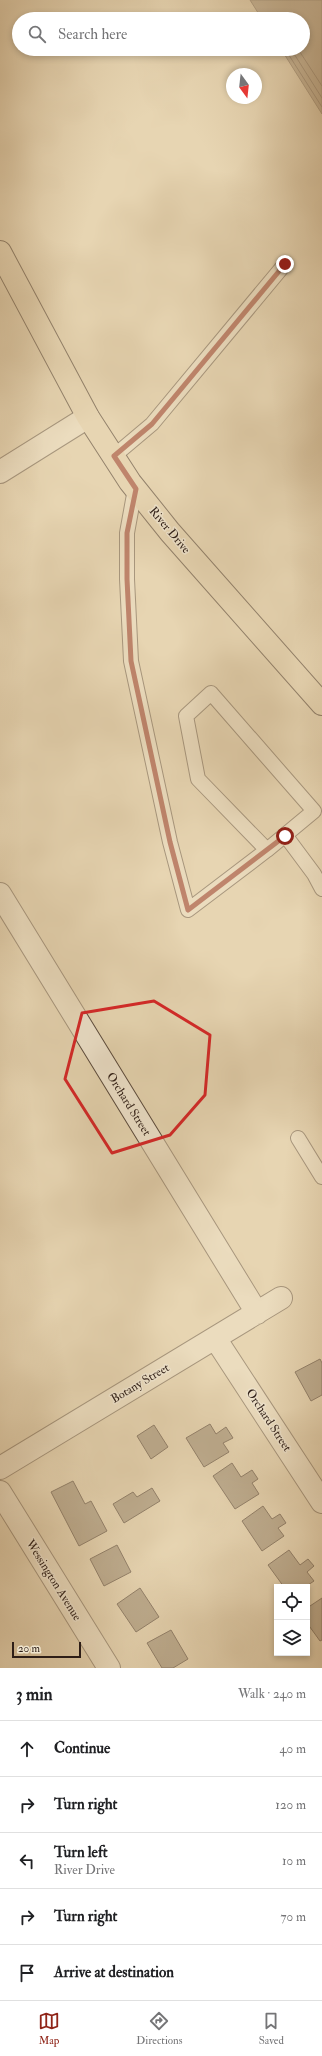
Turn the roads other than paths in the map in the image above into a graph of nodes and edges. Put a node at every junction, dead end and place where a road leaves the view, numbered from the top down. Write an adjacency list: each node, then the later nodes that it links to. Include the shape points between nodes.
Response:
1 (0, 252): 3 (main road, River Drive)
2 (285, 264): 4 (lane, via 152,424)
3 (88, 416): 4 (main road, River Drive); 5 (street)
4 (114, 456): 6 (main road, River Drive)
5 (0, 472)
6 (136, 489): 7 (main road, River Drive, via 170,532); 9 (lane, via 127,533 131,661 164,819 188,910)
7 (322, 704)
8 (285, 836): 9 (lane); 9 (lane, via 314,811 211,692 186,716 198,779); 10 (lane, via 314,874)
9 (267, 850)
10 (322, 889)
11 (0, 894): 15 (street, Orchard Street)
12 (298, 1138): 13 (lane)
13 (322, 1177)
14 (281, 1298): 15 (street, Botany Street)
15 (257, 1313): 16 (street, Botany Street)
16 (215, 1338): 17 (street, Botany Street); 19 (street, Orchard Street)
17 (0, 1468)
18 (0, 1492): 20 (street, Wessington Avenue)
19 (322, 1502)
20 (109, 1668)

